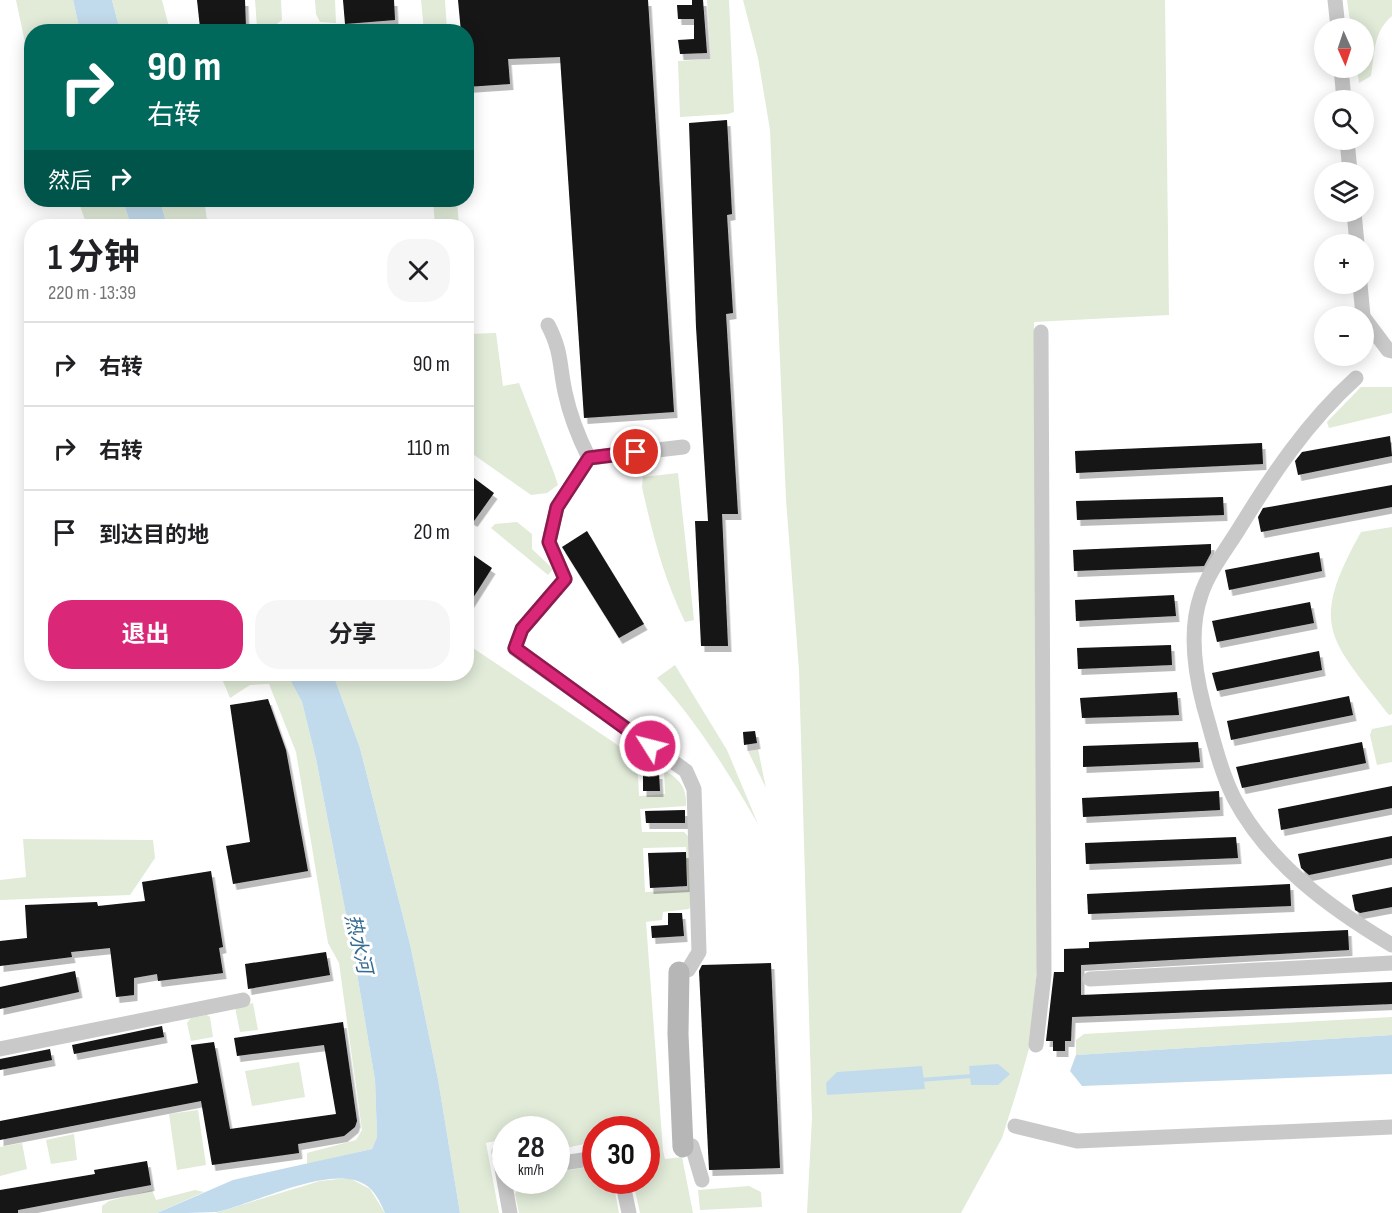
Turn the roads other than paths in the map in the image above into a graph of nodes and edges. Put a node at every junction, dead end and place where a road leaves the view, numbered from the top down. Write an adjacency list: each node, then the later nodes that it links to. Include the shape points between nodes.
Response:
1 (1335, 0): 2 (street)
2 (1337, 18)
3 (548, 325): 9 (street, via 559,346 574,429)
4 (1374, 332): 6 (street)
5 (1041, 333): 15 (street, via 1044,952)
6 (1392, 351)
7 (1356, 378): 10 (street, via 1330,401 1281,461 1228,546 1201,595 1195,663 1216,750 1234,798 1256,831 1284,866 1320,898)
8 (684, 447): 9 (street)
9 (589, 458): 12 (street, via 557,507 549,542 565,579 522,629 515,648 686,771 694,789 699,952 688,970)
10 (1392, 945)
11 (1392, 963): 13 (street)
12 (679, 972): 19 (street)
13 (1090, 979)
14 (243, 1000): 16 (street)
15 (1036, 1045)
16 (0, 1048)
17 (1015, 1126): 18 (street, via 1077,1140)
18 (1392, 1127)
19 (683, 1147): 20 (street, via 692,1146)
20 (702, 1180)
21 (507, 1194): 23 (street)
22 (625, 1194): 24 (street)
23 (510, 1213)
24 (629, 1213)

